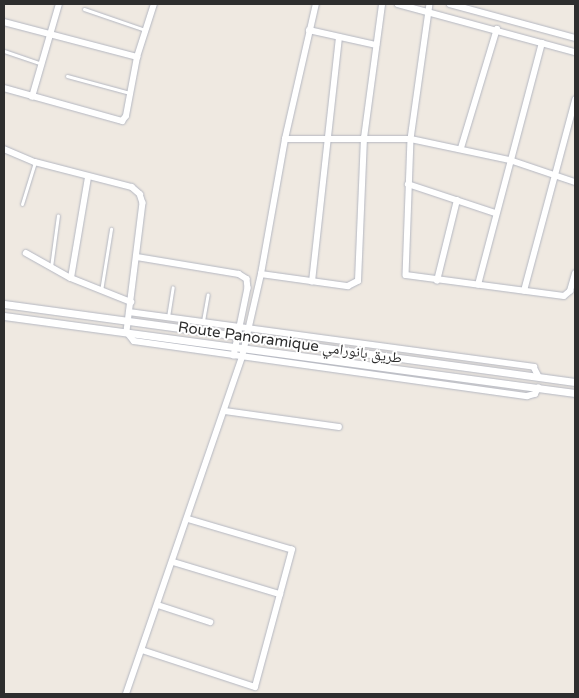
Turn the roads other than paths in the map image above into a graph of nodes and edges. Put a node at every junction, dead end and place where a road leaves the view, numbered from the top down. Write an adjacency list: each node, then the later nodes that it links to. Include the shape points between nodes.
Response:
1 (59, 4): 14 (street)
2 (152, 4): 12 (street)
3 (316, 4): 13 (street)
4 (382, 4): 18 (street)
5 (398, 4): 9 (street)
6 (430, 4): 9 (street)
7 (450, 4): 16 (street)
8 (84, 9): 12 (lane)
9 (429, 12): 11 (street); 31 (street)
10 (4, 22): 14 (street)
11 (498, 29): 17 (street); 32 (street)
12 (146, 30): 21 (street)
13 (309, 30): 15 (street); 30 (street)
14 (50, 35): 21 (street); 22 (street)
15 (339, 37): 18 (street); 28 (street)
16 (575, 38)
17 (542, 43): 20 (street); 34 (street)
18 (376, 44): 29 (street)
19 (4, 51): 22 (lane)
20 (575, 52)
21 (137, 57): 25 (street)
22 (41, 64): 26 (street)
23 (67, 76): 25 (lane)
24 (4, 88): 26 (street)
25 (130, 93): 26 (street, via 126,116 118,122)
26 (32, 96)
27 (575, 100): 36 (street)
28 (328, 138): 29 (street); 30 (street); 52 (street)
29 (364, 138): 31 (street); 52 (street, via 358,281 348,286)
30 (285, 139): 48 (street)
31 (411, 140): 32 (street); 39 (street)
32 (461, 148): 34 (street)
33 (4, 149): 35 (street)
34 (510, 160): 36 (street); 42 (street)
35 (35, 162): 37 (street); 41 (lane)
36 (556, 176): 38 (street); 56 (street)
37 (88, 177): 46 (street, via 132,188 140,194 143,203); 50 (street)
38 (575, 182)
39 (408, 184): 40 (street); 51 (street, via 405,273 410,277)
40 (457, 200): 42 (street); 51 (street)
41 (22, 204)
42 (495, 214): 53 (street)
43 (58, 215): 47 (lane)
44 (111, 229): 55 (lane)
45 (26, 253): 47 (street)
46 (137, 256): 58 (street); 65 (street, via 243,276 249,283)
47 (51, 267): 50 (street)
48 (261, 274): 52 (street); 66 (street)
49 (575, 274): 56 (street, via 570,291 564,296)
50 (71, 278): 55 (street)
51 (437, 281): 53 (street)
52 (312, 282)
53 (478, 285): 56 (street)
54 (173, 287): 62 (lane)
55 (101, 291): 58 (street)
56 (524, 291)
57 (208, 294): 64 (lane)
58 (130, 302): 60 (street)
59 (4, 304): 63 (street, Route Panoramique طريق بانورامي)
60 (129, 312): 62 (street); 63 (street)
61 (4, 316): 67 (street, Route Panoramique طريق بانورامي)
62 (168, 317): 64 (street)
63 (128, 321): 67 (street); 68 (street, Route Panoramique طريق بانورامي)
64 (203, 322): 65 (street)
65 (240, 327): 66 (street); 68 (street)
66 (250, 328): 69 (street); 74 (street, via 534,367)
67 (127, 332): 70 (street, Route Panoramique طريق بانورامي); 72 (street, via 136,342)
68 (238, 336): 69 (street, Route Panoramique طريق بانورامي); 70 (street)
69 (247, 337): 71 (street); 74 (street, Route Panoramique طريق بانورامي)
70 (236, 347): 71 (street, Route Panoramique طريق بانورامي); 72 (street)
71 (244, 348): 73 (street); 77 (street, Route Panoramique طريق بانورامي)
72 (234, 356): 73 (street)
73 (242, 357): 77 (street, via 527,396 532,396); 80 (street)
74 (539, 377): 75 (street, Route Panoramique طريق بانورامي)
75 (560, 380): 76 (street, Route Panoramique طريق بانورامي); 78 (street)
76 (575, 382)
77 (538, 388): 78 (street, Route Panoramique طريق بانورامي)
78 (558, 391): 79 (street, Route Panoramique طريق بانورامي)
79 (575, 393)
80 (224, 411): 81 (street); 82 (street)
81 (339, 427)
82 (187, 519): 83 (street); 84 (street, via 292,550)
83 (173, 562): 84 (street); 85 (street)
84 (280, 594): 87 (street, via 255,687)
85 (158, 605): 86 (street); 87 (street)
86 (210, 622)
87 (142, 650): 88 (street)
88 (126, 694)

